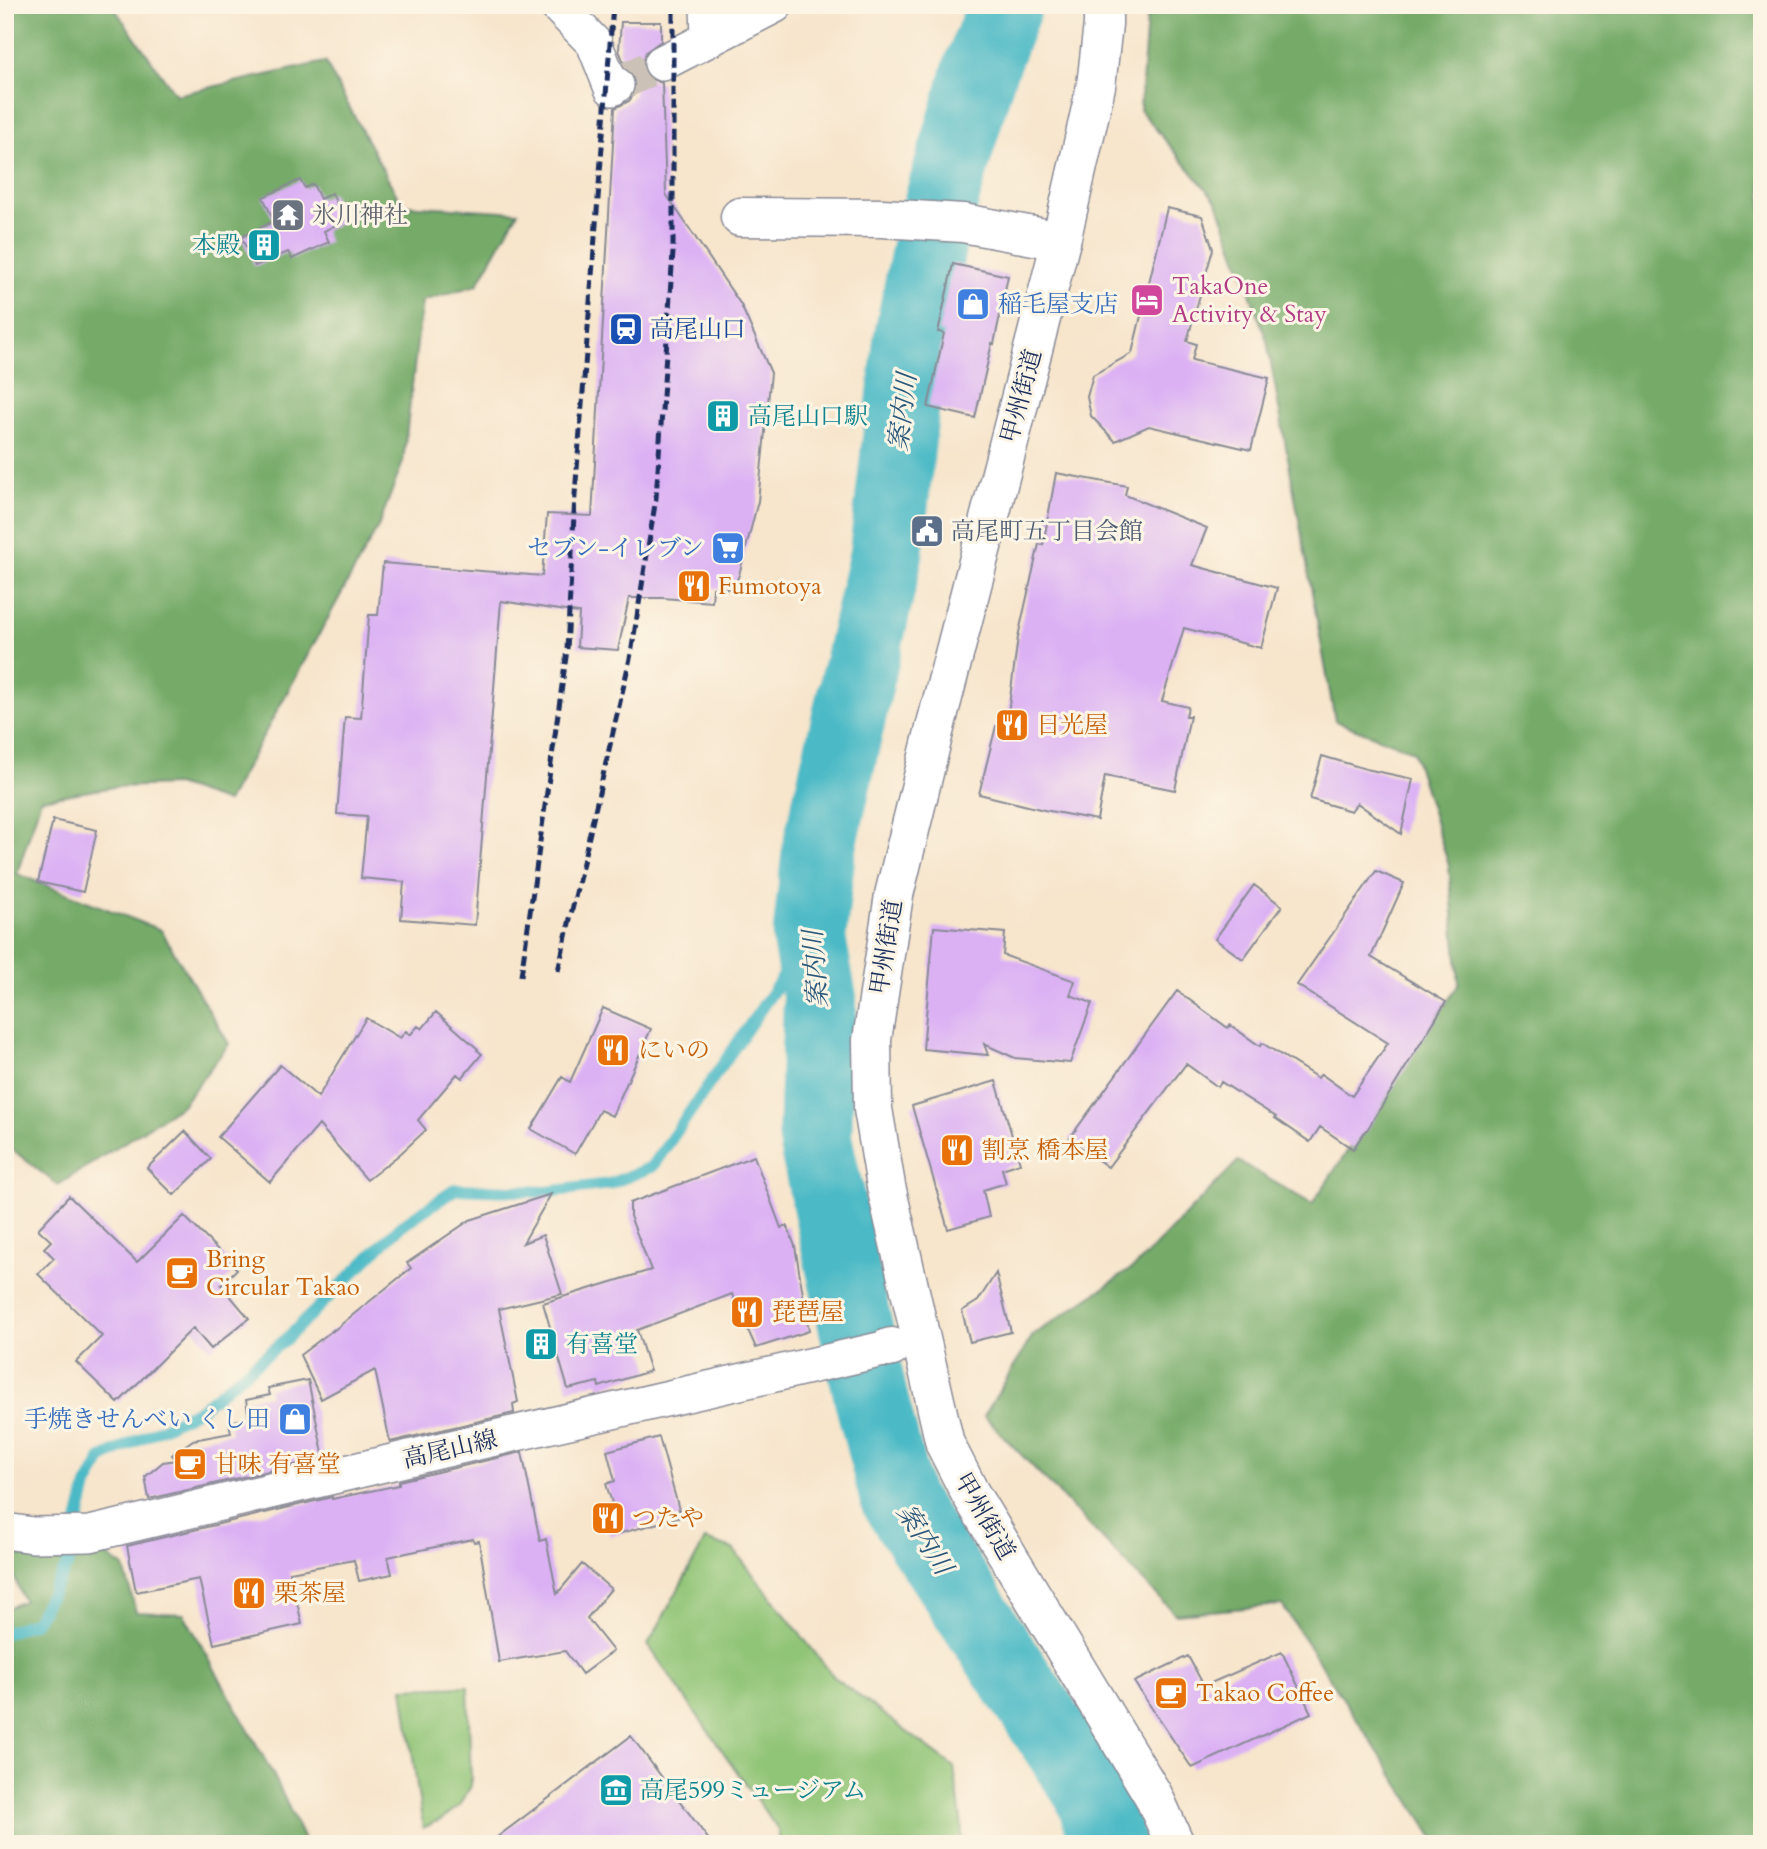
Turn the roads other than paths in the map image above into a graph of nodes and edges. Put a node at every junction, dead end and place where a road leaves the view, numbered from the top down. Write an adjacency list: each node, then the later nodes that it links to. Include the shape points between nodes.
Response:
1 (557, 5): 6 (street)
2 (596, 5): 6 (street)
3 (775, 5): 5 (street)
4 (1103, 5): 10 (main road, 甲州街道, via 1096,86)
5 (709, 22): 7 (street)
6 (594, 43): 8 (street, via 612,88)
7 (662, 63)
8 (616, 85)
9 (740, 217): 10 (main road, via 963,223)
10 (1061, 241): 11 (main road, 甲州街道, via 894,895 872,1040 873,1109 886,1186)
11 (900, 1345): 12 (street, 高尾山線, via 90,1534); 13 (main road, 甲州街道, via 970,1493 1153,1796)
12 (5, 1531)
13 (1175, 1844)

